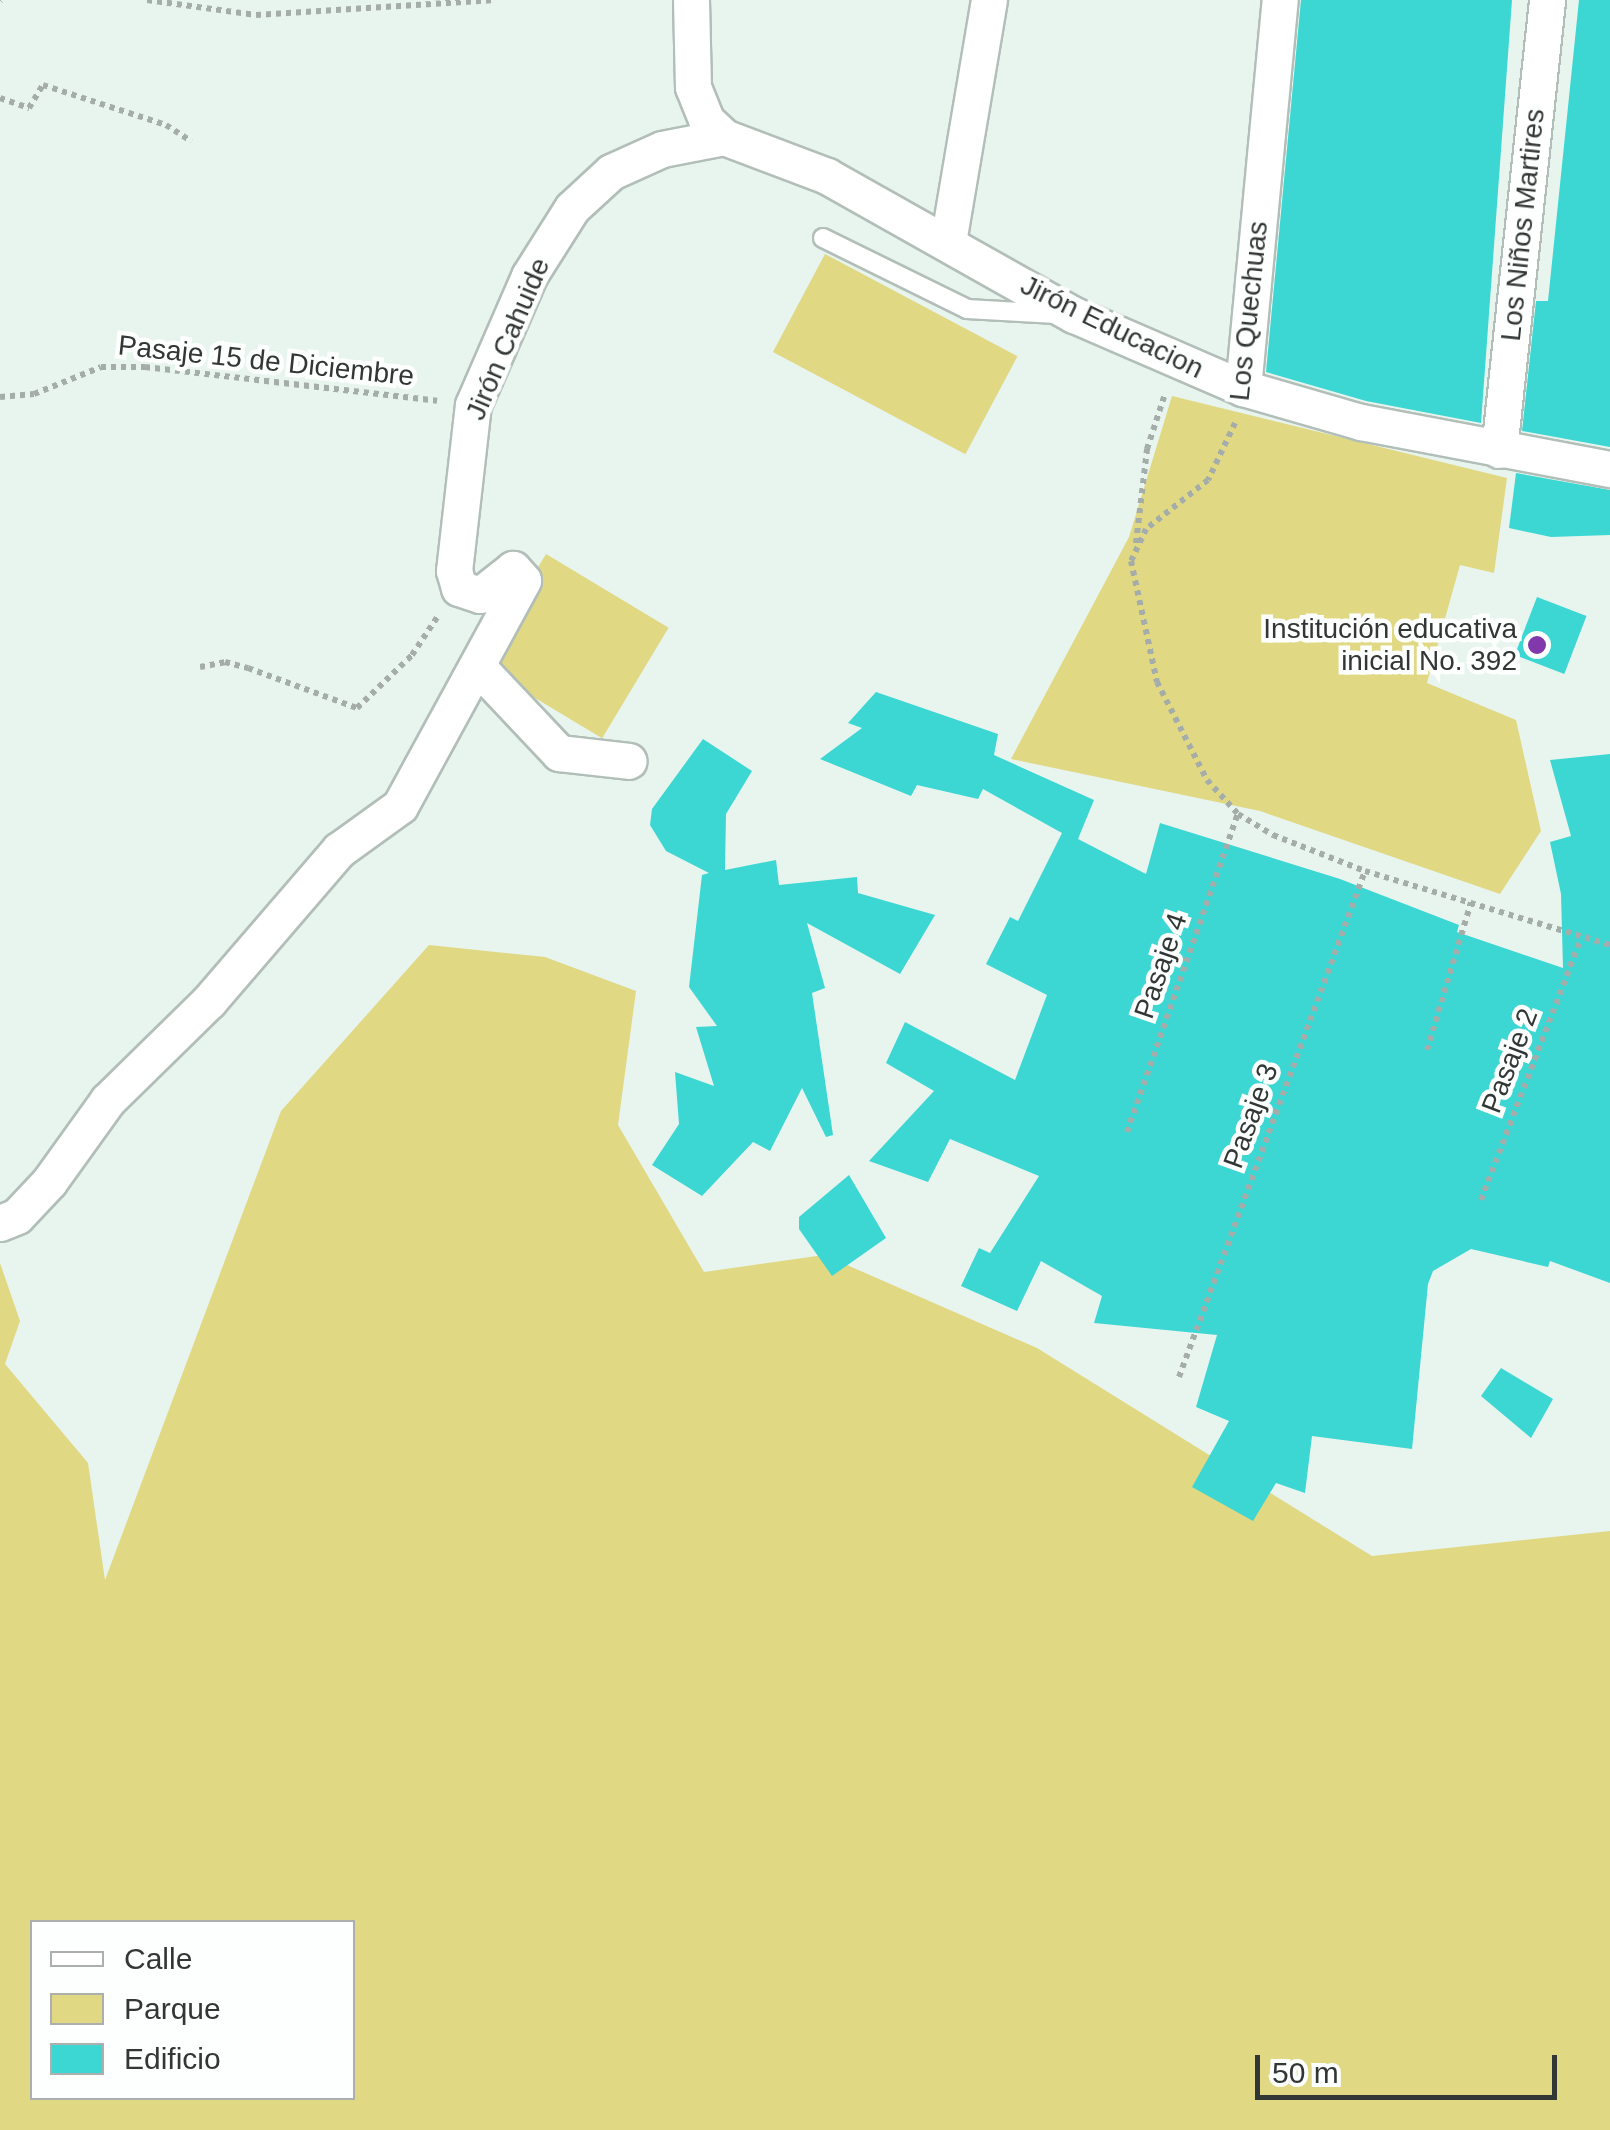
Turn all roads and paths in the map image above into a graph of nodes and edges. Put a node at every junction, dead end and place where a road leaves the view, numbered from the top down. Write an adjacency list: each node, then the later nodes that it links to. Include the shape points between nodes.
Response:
1 (147, 0): 2 (path, via 256,15)
2 (496, 0)
3 (691, 0): 8 (street, via 693,87 706,120)
4 (990, 0): 11 (street)
5 (1280, 0): 14 (street, Los Quechuas)
6 (1548, 0): 17 (street, Los Niños Martires)
7 (0, 98): 9 (path, via 29,108 43,85 166,124)
8 (724, 137): 11 (street, Jirón Educacion, via 827,176); 16 (street, Jirón Cahuide, via 662,148 610,172 572,208 529,276)
9 (191, 141)
10 (823, 238): 12 (lane, via 967,309)
11 (948, 242): 12 (street, Jirón Educacion)
12 (1074, 314): 13 (street, Jirón Educacion)
13 (1176, 359): 14 (street, Jirón Educacion); 19 (path, via 1146,450)
14 (1243, 388): 17 (street, Jirón Educacion, via 1361,422); 19 (path, Los Quechuas, via 1208,480)
15 (0, 397): 16 (path, Pasaje 15 de Diciembre, via 34,394 101,368 145,368)
16 (473, 406): 20 (street, Jirón Cahuide, via 454,572)
17 (1500, 450): 18 (street, Jirón Educacion)
18 (1610, 469)
19 (1136, 544): 24 (path, via 1131,582 1157,682 1207,780)
20 (459, 588): 21 (street, via 480,596 508,572 523,573); 22 (path, via 412,655 357,708 248,668)
21 (477, 666): 23 (street, via 559,753); 32 (street, via 400,806 339,850 209,1001 108,1100 49,1182 17,1216)
22 (200, 667)
23 (630, 761)
24 (1238, 814): 25 (path, via 1273,836); 30 (path, Pasaje 4)
25 (1366, 871): 26 (path); 33 (path, Pasaje 3)
26 (1471, 902): 27 (path); 29 (path)
27 (1581, 938): 28 (path); 31 (path, Pasaje 2)
28 (1610, 945)
29 (1427, 1050)
30 (1127, 1132)
31 (1481, 1200)
32 (0, 1223)
33 (1178, 1376)

